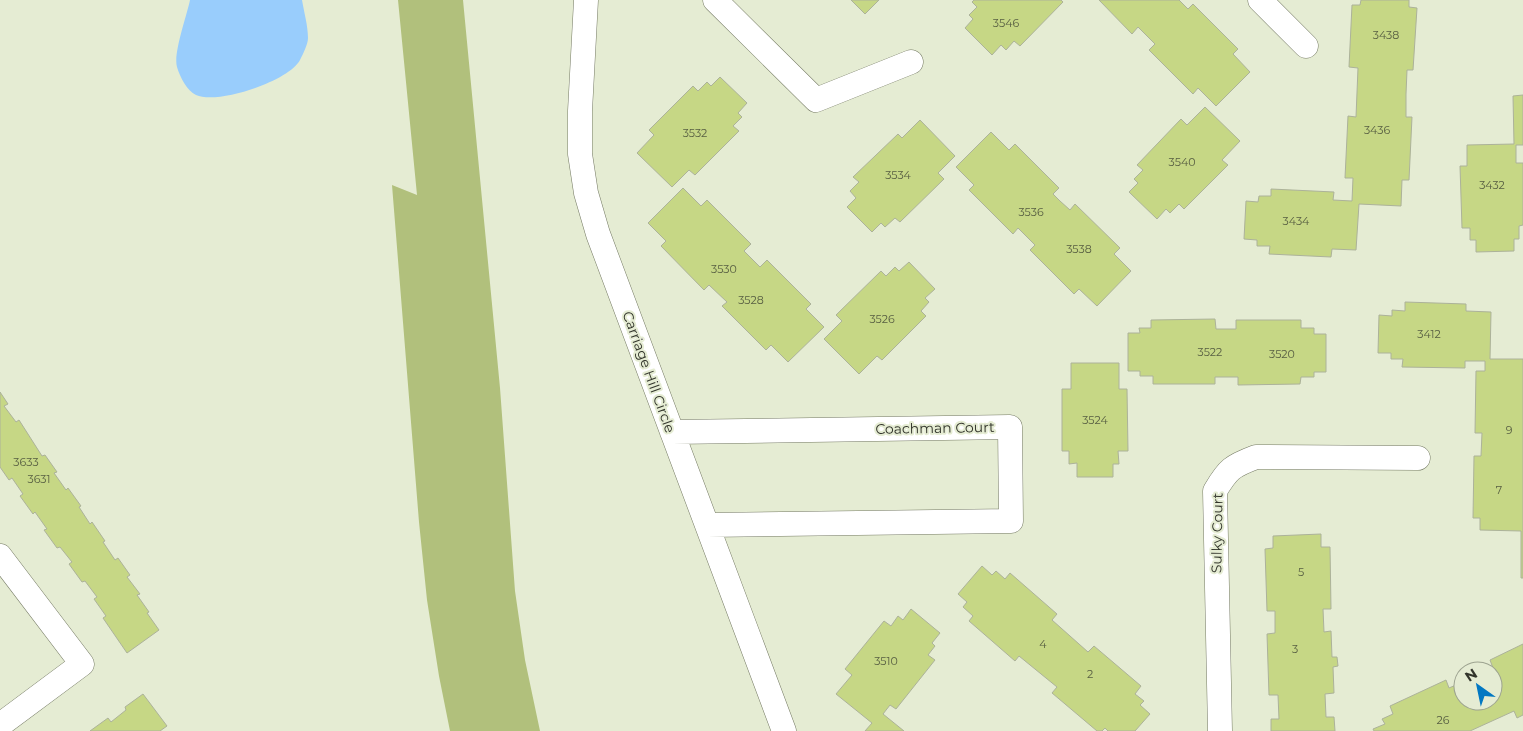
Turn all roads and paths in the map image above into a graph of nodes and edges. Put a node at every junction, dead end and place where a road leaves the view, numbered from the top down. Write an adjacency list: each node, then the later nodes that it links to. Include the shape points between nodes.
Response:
1 (586, 0): 6 (street, Carriage Hill Circle, via 580,111 580,154 586,193 598,234)
2 (715, 0): 5 (street, via 816,100)
3 (1260, 0): 4 (street)
4 (1306, 46)
5 (911, 62)
6 (672, 432): 8 (street, Carriage Hill Circle); 8 (street, Coachman Court, via 1010,427 1011,521)
7 (1418, 458): 12 (street, Sulky Court, via 1256,458 1236,465 1224,476 1215,491)
8 (707, 525): 11 (street, Carriage Hill Circle)
9 (0, 556): 10 (street, via 82,664)
10 (0, 725)
11 (784, 731)
12 (1220, 731)

